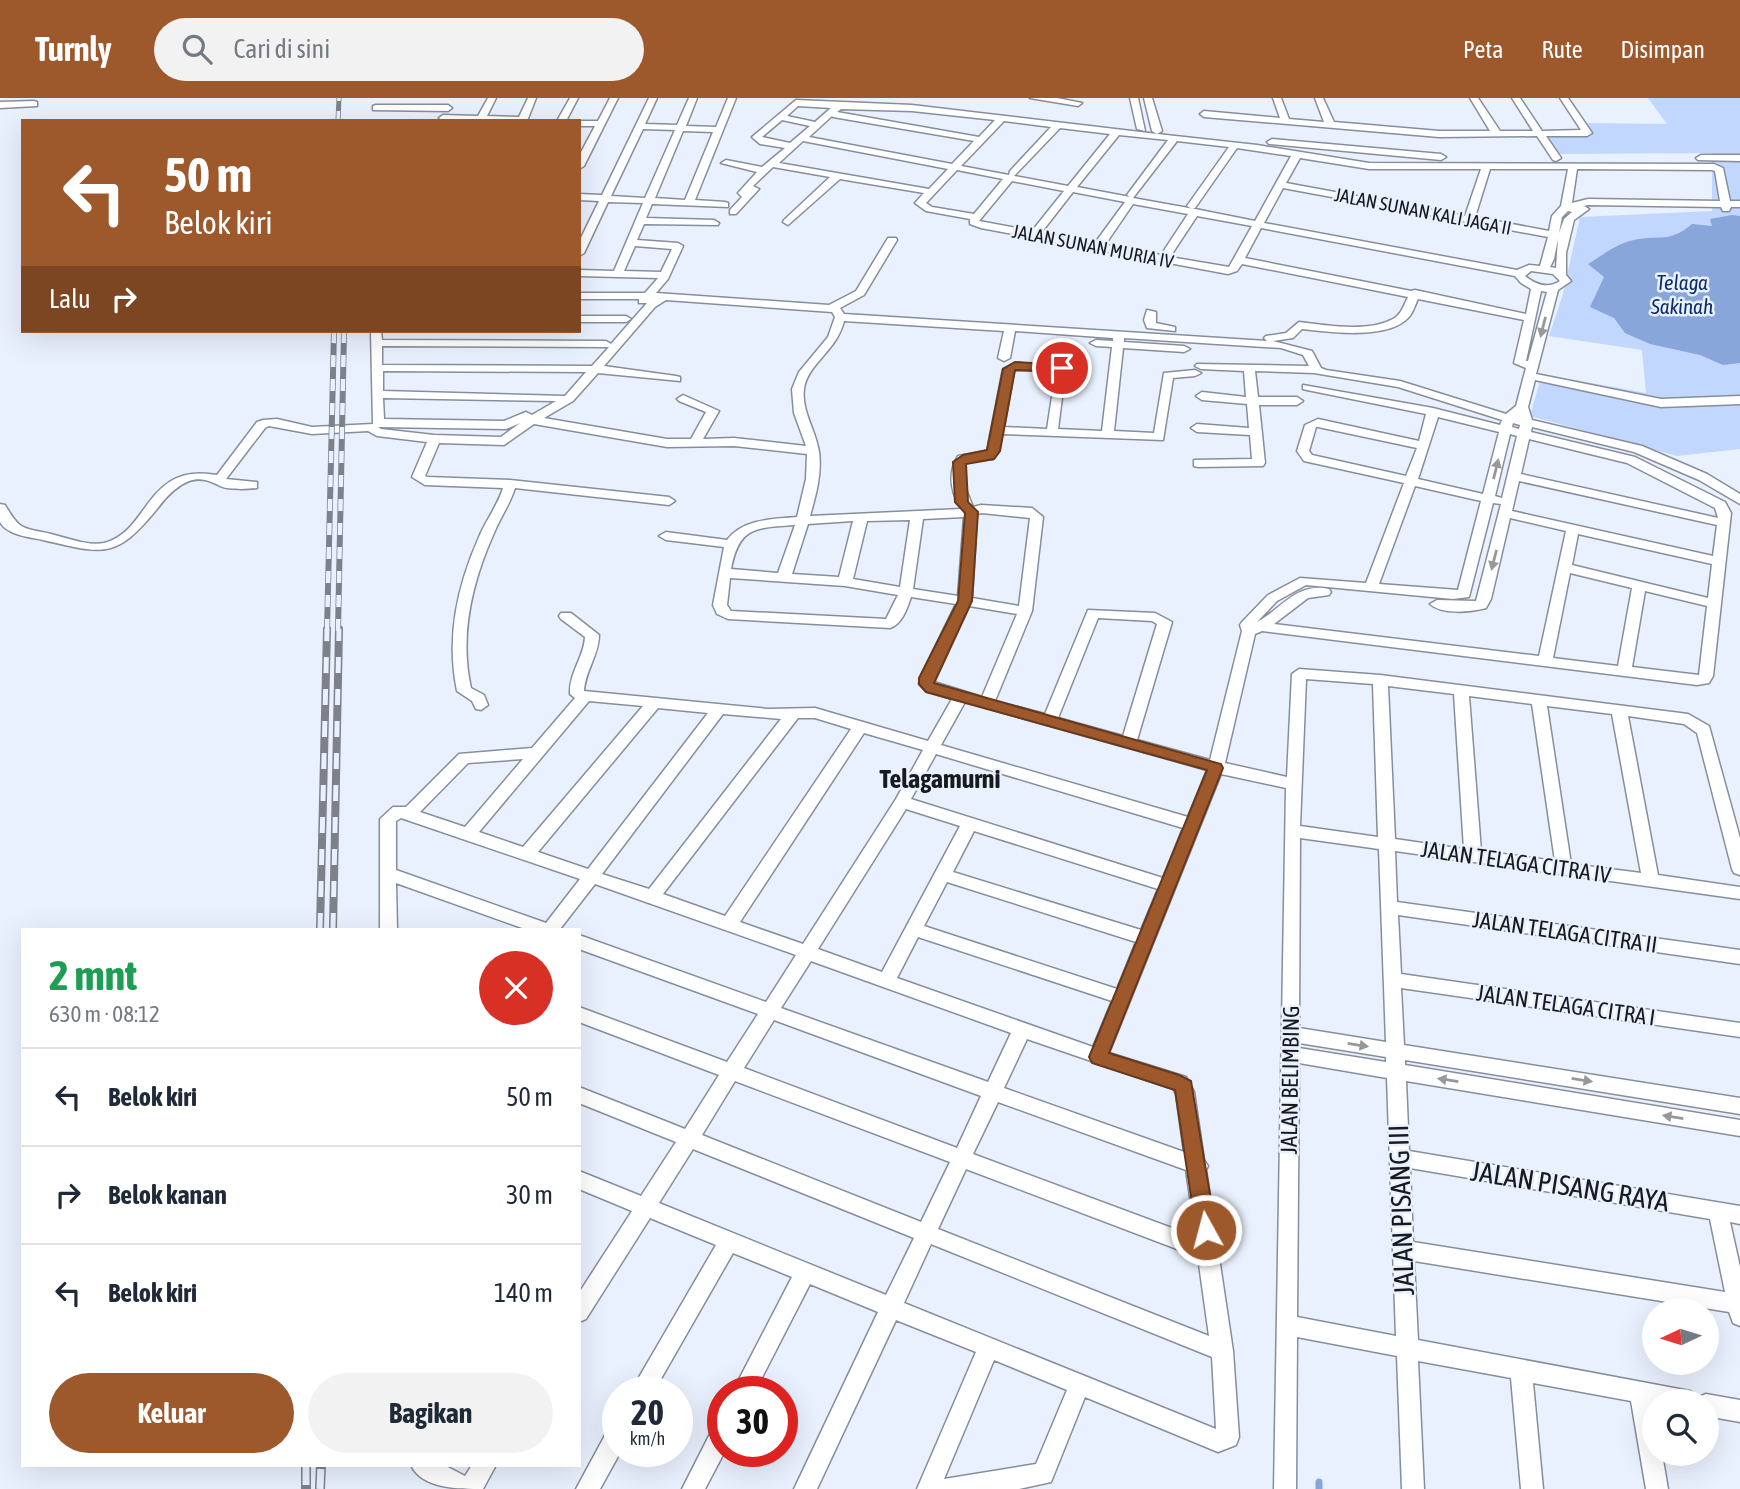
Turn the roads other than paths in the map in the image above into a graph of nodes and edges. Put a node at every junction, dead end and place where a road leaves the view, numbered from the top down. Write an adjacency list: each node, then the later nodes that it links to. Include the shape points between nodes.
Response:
1 (453, 98): 29 (street)
2 (492, 98): 31 (street)
3 (533, 98): 32 (street)
4 (574, 98): 33 (street)
5 (614, 98): 38 (street)
6 (653, 98): 42 (street)
7 (693, 98): 44 (street)
8 (732, 98): 46 (street)
9 (827, 98): 21 (street)
10 (1034, 98): 19 (street)
11 (1134, 98): 45 (street)
12 (1148, 98): 47 (street)
13 (1277, 98): 34 (street)
14 (1319, 98): 39 (street)
15 (1475, 98): 49 (street)
16 (1516, 98): 50 (street)
17 (1564, 98): 50 (street, via 1587,133)
18 (876, 99): 21 (street); 22 (street)
19 (1078, 100): 36 (street)
20 (18, 101): 24 (street); 25 (street)
21 (837, 101): 28 (street); 30 (street, via 799,102); 35 (street)
22 (916, 101): 23 (street)
23 (958, 103): 36 (street)
24 (34, 104)
25 (0, 105)
26 (376, 108): 29 (street)
27 (1204, 112): 34 (street, via 1244,111)
28 (830, 113): 40 (street); 52 (street)
29 (444, 116): 31 (street)
30 (780, 117): 40 (street); 55 (street, via 757,139)
31 (481, 119)
32 (522, 119)
33 (562, 119)
34 (1285, 119): 39 (street)
35 (1000, 120): 43 (street); 52 (street)
36 (1082, 122): 45 (street)
37 (581, 123): 38 (street)
38 (601, 124): 60 (street)
39 (1330, 124): 41 (street)
40 (816, 125): 51 (street)
41 (1353, 125): 49 (street, via 1439,134); 56 (street)
42 (640, 126): 44 (street); 74 (street)
43 (1057, 126): 48 (street); 68 (street)
44 (680, 128): 46 (street); 76 (street)
45 (1142, 129): 47 (street)
46 (719, 130): 77 (street)
47 (1157, 131): 56 (street)
48 (1116, 132): 53 (street); 70 (street)
49 (1497, 134): 50 (street)
50 (1540, 134): 58 (street)
51 (803, 136): 55 (street); 64 (street)
52 (982, 139): 64 (street)
53 (1174, 139): 54 (street); 75 (street)
54 (1235, 145): 57 (street); 80 (street)
55 (791, 146): 65 (street)
56 (1363, 150): 58 (street, via 1462,159)
57 (1291, 155): 62 (street, via 1378,167); 69 (street); 86 (street)
58 (1556, 158): 59 (street)
59 (1740, 158)
60 (581, 162)
61 (726, 163): 65 (street)
62 (1487, 165): 63 (street); 84 (street)
63 (1573, 165): 79 (street, via 1717,168); 81 (street)
64 (957, 166): 68 (street); 71 (street)
65 (767, 167): 66 (street); 72 (street, via 743,193)
66 (784, 167): 67 (street); 72 (street)
67 (837, 176): 71 (street); 87 (street)
68 (1011, 176): 70 (street); 83 (street)
69 (1281, 185): 84 (street, JALAN SUNAN KALI JAGA II); 86 (street)
70 (1072, 187): 75 (street); 89 (street)
71 (932, 192): 83 (street, JALAN SUNAN MURIA IV, via 921,205)
72 (747, 196): 77 (street, via 729,208)
73 (581, 197): 74 (street)
74 (605, 198): 76 (street); 94 (street)
75 (1132, 198): 80 (street); 93 (street)
76 (648, 201): 77 (street); 85 (street)
77 (689, 203)
78 (1740, 204): 79 (street)
79 (1725, 207): 81 (street); 82 (street)
80 (1194, 209): 86 (street); 95 (street)
81 (1572, 209): 90 (street)
82 (1740, 209)
83 (976, 218): 89 (street, JALAN SUNAN MURIA IV, via 974,222 981,225)
84 (1469, 220): 90 (street, JALAN SUNAN KALI JAGA II)
85 (639, 221): 88 (street); 92 (street)
86 (1255, 221): 96 (street); 98 (street); 99 (street)
87 (788, 222)
88 (714, 223)
89 (1034, 235): 93 (street, JALAN SUNAN MURIA IV)
90 (1560, 236): 97 (street); 102 (street)
91 (892, 240): 111 (street, via 860,293)
92 (631, 243): 101 (street); 103 (street, via 678,244)
93 (1098, 247): 95 (street, JALAN SUNAN MURIA IV)
94 (581, 249)
95 (1164, 259): 98 (street, JALAN SUNAN MURIA IV)
96 (1239, 260): 98 (street, via 1231,270); 106 (street)
97 (1544, 268): 99 (street); 102 (street)
98 (1217, 270)
99 (1522, 272): 104 (street, via 1524,281)
100 (581, 273): 101 (street)
101 (618, 273): 103 (street)
102 (1561, 274): 105 (street, via 1564,285)
103 (665, 275): 108 (street)
104 (1537, 287): 105 (street); 112 (street)
105 (1553, 288): 129 (street, one-way to 129)
106 (1415, 293): 110 (street, via 1405,315 1395,323 1354,331 1299,326 1279,338 1160,328 1151,326); 112 (street)
107 (581, 296): 108 (street)
108 (647, 296): 109 (street); 114 (street)
109 (662, 298): 111 (street); 127 (street)
110 (1151, 312)
111 (836, 313): 115 (street); 152 (street, via 834,338 804,371 798,389 800,414)
112 (1530, 318): 129 (street, via 1520,363)
113 (581, 319): 114 (street)
114 (626, 319): 121 (street)
115 (1010, 328): 119 (street); 123 (street)
116 (494, 333): 120 (street)
117 (376, 337): 120 (street); 124 (street)
118 (1035, 339): 119 (street)
119 (1119, 340): 122 (street); 128 (street, via 1282,345 1308,353); 148 (street)
120 (489, 343): 121 (street)
121 (606, 344): 126 (street)
122 (1184, 349)
123 (1004, 358)
124 (376, 368): 126 (street); 132 (street)
125 (1249, 368): 128 (street); 137 (street); 148 (street, via 1168,374 1159,437)
126 (583, 369): 127 (street); 134 (street)
127 (597, 369): 130 (street); 141 (street, via 569,399)
128 (1316, 370): 142 (street, via 1400,384)
129 (1532, 371): 136 (street, via 1661,403); 139 (street)
130 (676, 379)
131 (1307, 387): 140 (street)
132 (376, 394): 134 (street); 134 (street, via 378,423 506,425)
133 (1202, 396): 137 (street)
134 (561, 398)
135 (683, 400): 150 (street, via 713,411)
136 (1740, 400)
137 (1252, 401): 138 (street); 147 (street)
138 (1297, 401)
139 (1522, 407): 142 (street); 144 (street)
140 (1433, 412): 142 (street); 151 (street)
141 (532, 419): 149 (street, via 504,441); 150 (street, via 667,443)
142 (1507, 424): 144 (street); 159 (street, one-way to 142)
143 (1198, 428): 147 (street)
144 (1525, 428): 154 (street); 160 (street, via 1648,453 1703,477); 168 (street, via 1639,464 1720,505)
145 (996, 430): 146 (street); 146 (street, via 1009,369 1060,367); 164 (street, via 989,456 959,462 961,502)
146 (1052, 432): 148 (street)
147 (1256, 432): 153 (street, via 1256,465)
148 (1108, 435)
149 (434, 439): 155 (street, via 377,432 371,427 299,430 280,422 262,424); 157 (street, via 420,480)
150 (695, 442): 152 (street)
151 (1424, 446): 156 (street); 156 (street, via 1311,425 1303,451 1308,458)
152 (813, 452): 167 (street)
153 (1198, 463)
154 (1514, 476): 163 (street); 168 (street)
155 (220, 480): 158 (street); 162 (street, via 205,475 178,481 110,546 80,546 24,532 8,525)
156 (1411, 481): 159 (street); 178 (street)
157 (510, 484): 161 (street); 195 (street, via 463,597 461,682 464,691 480,698)
158 (253, 485)
159 (1489, 499): 163 (street); 178 (street, via 1464,594)
160 (1740, 500)
161 (669, 501)
162 (0, 508)
163 (1506, 508): 169 (street); 180 (street, one-way to 180, via 1481,605 1318,591)
164 (971, 512): 165 (street); 181 (street); 183 (street, via 1036,514)
165 (917, 516): 166 (street); 179 (street)
166 (861, 517): 167 (street); 176 (street)
167 (802, 521): 171 (street, via 755,525 741,530); 175 (street)
168 (1724, 523): 172 (street)
169 (1573, 528): 172 (street); 173 (street)
170 (666, 536): 171 (street)
171 (731, 544): 174 (street)
172 (1720, 562): 182 (street)
173 (1564, 567): 177 (street); 186 (street)
174 (725, 573): 175 (street); 179 (street, via 720,605 728,615 890,624 896,620)
175 (784, 576): 176 (street)
176 (845, 582): 179 (street)
177 (1639, 585): 182 (street); 187 (street)
178 (1371, 586): 180 (street, via 1305,581)
179 (905, 589): 181 (street)
180 (1288, 595): 185 (street)
181 (965, 601): 183 (street); 191 (street, via 926,684)
182 (1716, 604): 187 (street, via 1704,680)
183 (1025, 611): 194 (street)
184 (566, 616): 190 (street, via 592,635 590,653 577,681 577,694)
185 (1251, 628): 186 (street); 204 (street)
186 (1545, 660): 187 (street)
187 (1625, 671)
188 (1380, 680): 189 (street); 205 (street, JALAN BELIMBING, via 1298,675); 212 (street, JALAN PISANG III)
189 (1461, 690): 192 (street); 214 (street)
190 (584, 696): 193 (street); 203 (street)
191 (961, 696): 194 (street); 202 (street)
192 (1539, 700): 197 (street); 216 (street)
193 (654, 703): 196 (street); 213 (street)
194 (987, 703): 199 (street)
195 (481, 705)
196 (719, 709): 198 (street); 219 (street)
197 (1619, 710): 215 (street, via 1688,719 1704,730); 220 (street)
198 (793, 714): 200 (street, via 815,713); 223 (street)
199 (1050, 720): 201 (street); 201 (street, via 1093,613 1155,617 1164,622)
200 (861, 725): 202 (street); 225 (street)
201 (1129, 744): 204 (street)
202 (934, 747): 206 (street); 209 (street)
203 (537, 753): 207 (street, via 464,758); 211 (street)
204 (1216, 768): 205 (street); 209 (street)
205 (1294, 783): 210 (street, JALAN BELIMBING)
206 (902, 802): 208 (street); 232 (street)
207 (409, 814): 211 (street); 217 (street, via 396,811 388,819)
208 (969, 825): 218 (street); 221 (street)
209 (1194, 825): 221 (street)
210 (1292, 831): 212 (street, JALAN TELAGA CITRA IV); 241 (street, JALAN BELIMBING)
211 (468, 834): 213 (street)
212 (1387, 844): 214 (street, JALAN TELAGA CITRA IV); 224 (street, JALAN PISANG III)
213 (527, 855): 219 (street)
214 (1473, 856): 216 (street, JALAN TELAGA CITRA IV)
215 (1739, 863)
216 (1564, 869): 220 (street, JALAN TELAGA CITRA IV)
217 (387, 873): 226 (street); 227 (street)
218 (943, 875): 229 (street); 230 (street)
219 (591, 877): 223 (street); 228 (street)
220 (1651, 881): 222 (street, JALAN TELAGA CITRA IV)
221 (1169, 886): 230 (street)
222 (1740, 893)
223 (652, 897): 225 (street)
224 (1390, 907): 233 (street, JALAN TELAGA CITRA II); 234 (street, JALAN PISANG III)
225 (727, 926): 232 (street)
226 (388, 928)
227 (540, 928)
228 (552, 928)
229 (914, 929): 235 (street); 236 (street)
230 (1147, 939): 236 (street)
231 (581, 943): 237 (street)
232 (806, 953): 235 (street); 237 (street)
233 (1740, 957)
234 (1392, 980): 240 (street, JALAN TELAGA CITRA I); 242 (street, JALAN PISANG III)
235 (886, 982): 239 (street)
236 (1123, 998): 244 (street)
237 (771, 1012): 246 (street); 247 (street)
238 (581, 1015): 246 (street)
239 (1022, 1030): 244 (street); 247 (street)
240 (1740, 1030)
241 (1290, 1034): 242 (street, one-way to 242); 243 (street, JALAN BELIMBING)
242 (1395, 1051): 245 (street, JALAN PISANG III); 249 (street, one-way to 249)
243 (1290, 1054): 245 (street); 267 (street, JALAN BELIMBING)
244 (1098, 1057): 254 (street, via 1184,1087)
245 (1396, 1071): 250 (street, one-way to 245); 253 (street, JALAN PISANG III)
246 (733, 1072): 251 (street); 252 (street)
247 (992, 1092): 252 (street); 254 (street)
248 (581, 1096): 251 (street)
249 (1740, 1106)
250 (1740, 1128)
251 (690, 1137): 256 (street); 259 (street)
252 (961, 1157): 259 (street); 262 (street)
253 (1399, 1158): 257 (street, JALAN PISANG RAYA); 261 (street, JALAN PISANG III)
254 (1198, 1166): 262 (street)
255 (581, 1181): 256 (street)
256 (644, 1207): 260 (street); 265 (street)
257 (1718, 1211): 258 (street, JALAN PISANG RAYA); 266 (street)
258 (1740, 1215)
259 (925, 1233): 264 (street); 270 (street)
260 (729, 1241): 263 (street); 272 (street)
261 (1403, 1250): 266 (street); 268 (street, JALAN PISANG III)
262 (1208, 1251): 270 (street)
263 (805, 1272): 264 (street); 273 (street)
264 (889, 1308): 269 (street); 286 (street)
265 (581, 1309)
266 (1739, 1310)
267 (1286, 1325): 268 (street); 289 (street, JALAN BELIMBING)
268 (1407, 1348): 271 (street); 290 (street, JALAN PISANG III)
269 (988, 1349): 274 (street); 287 (street)
270 (1222, 1350): 274 (street, via 1229,1433 1222,1440)
271 (1521, 1370): 275 (street); 291 (street)
272 (651, 1376)
273 (752, 1376)
274 (1079, 1386): 288 (street, via 1043,1474)
275 (1642, 1393)
276 (1719, 1407): 277 (street)
277 (1740, 1411)
278 (602, 1462): 284 (street)
279 (707, 1462): 285 (street)
280 (1653, 1466): 292 (street)
281 (426, 1467): 283 (street)
282 (484, 1467): 283 (street)
283 (468, 1489)
284 (587, 1489)
285 (693, 1489)
286 (805, 1489)
287 (928, 1489)
288 (947, 1489)
289 (1285, 1489)
290 (1413, 1489)
291 (1532, 1489)
292 (1657, 1489)

